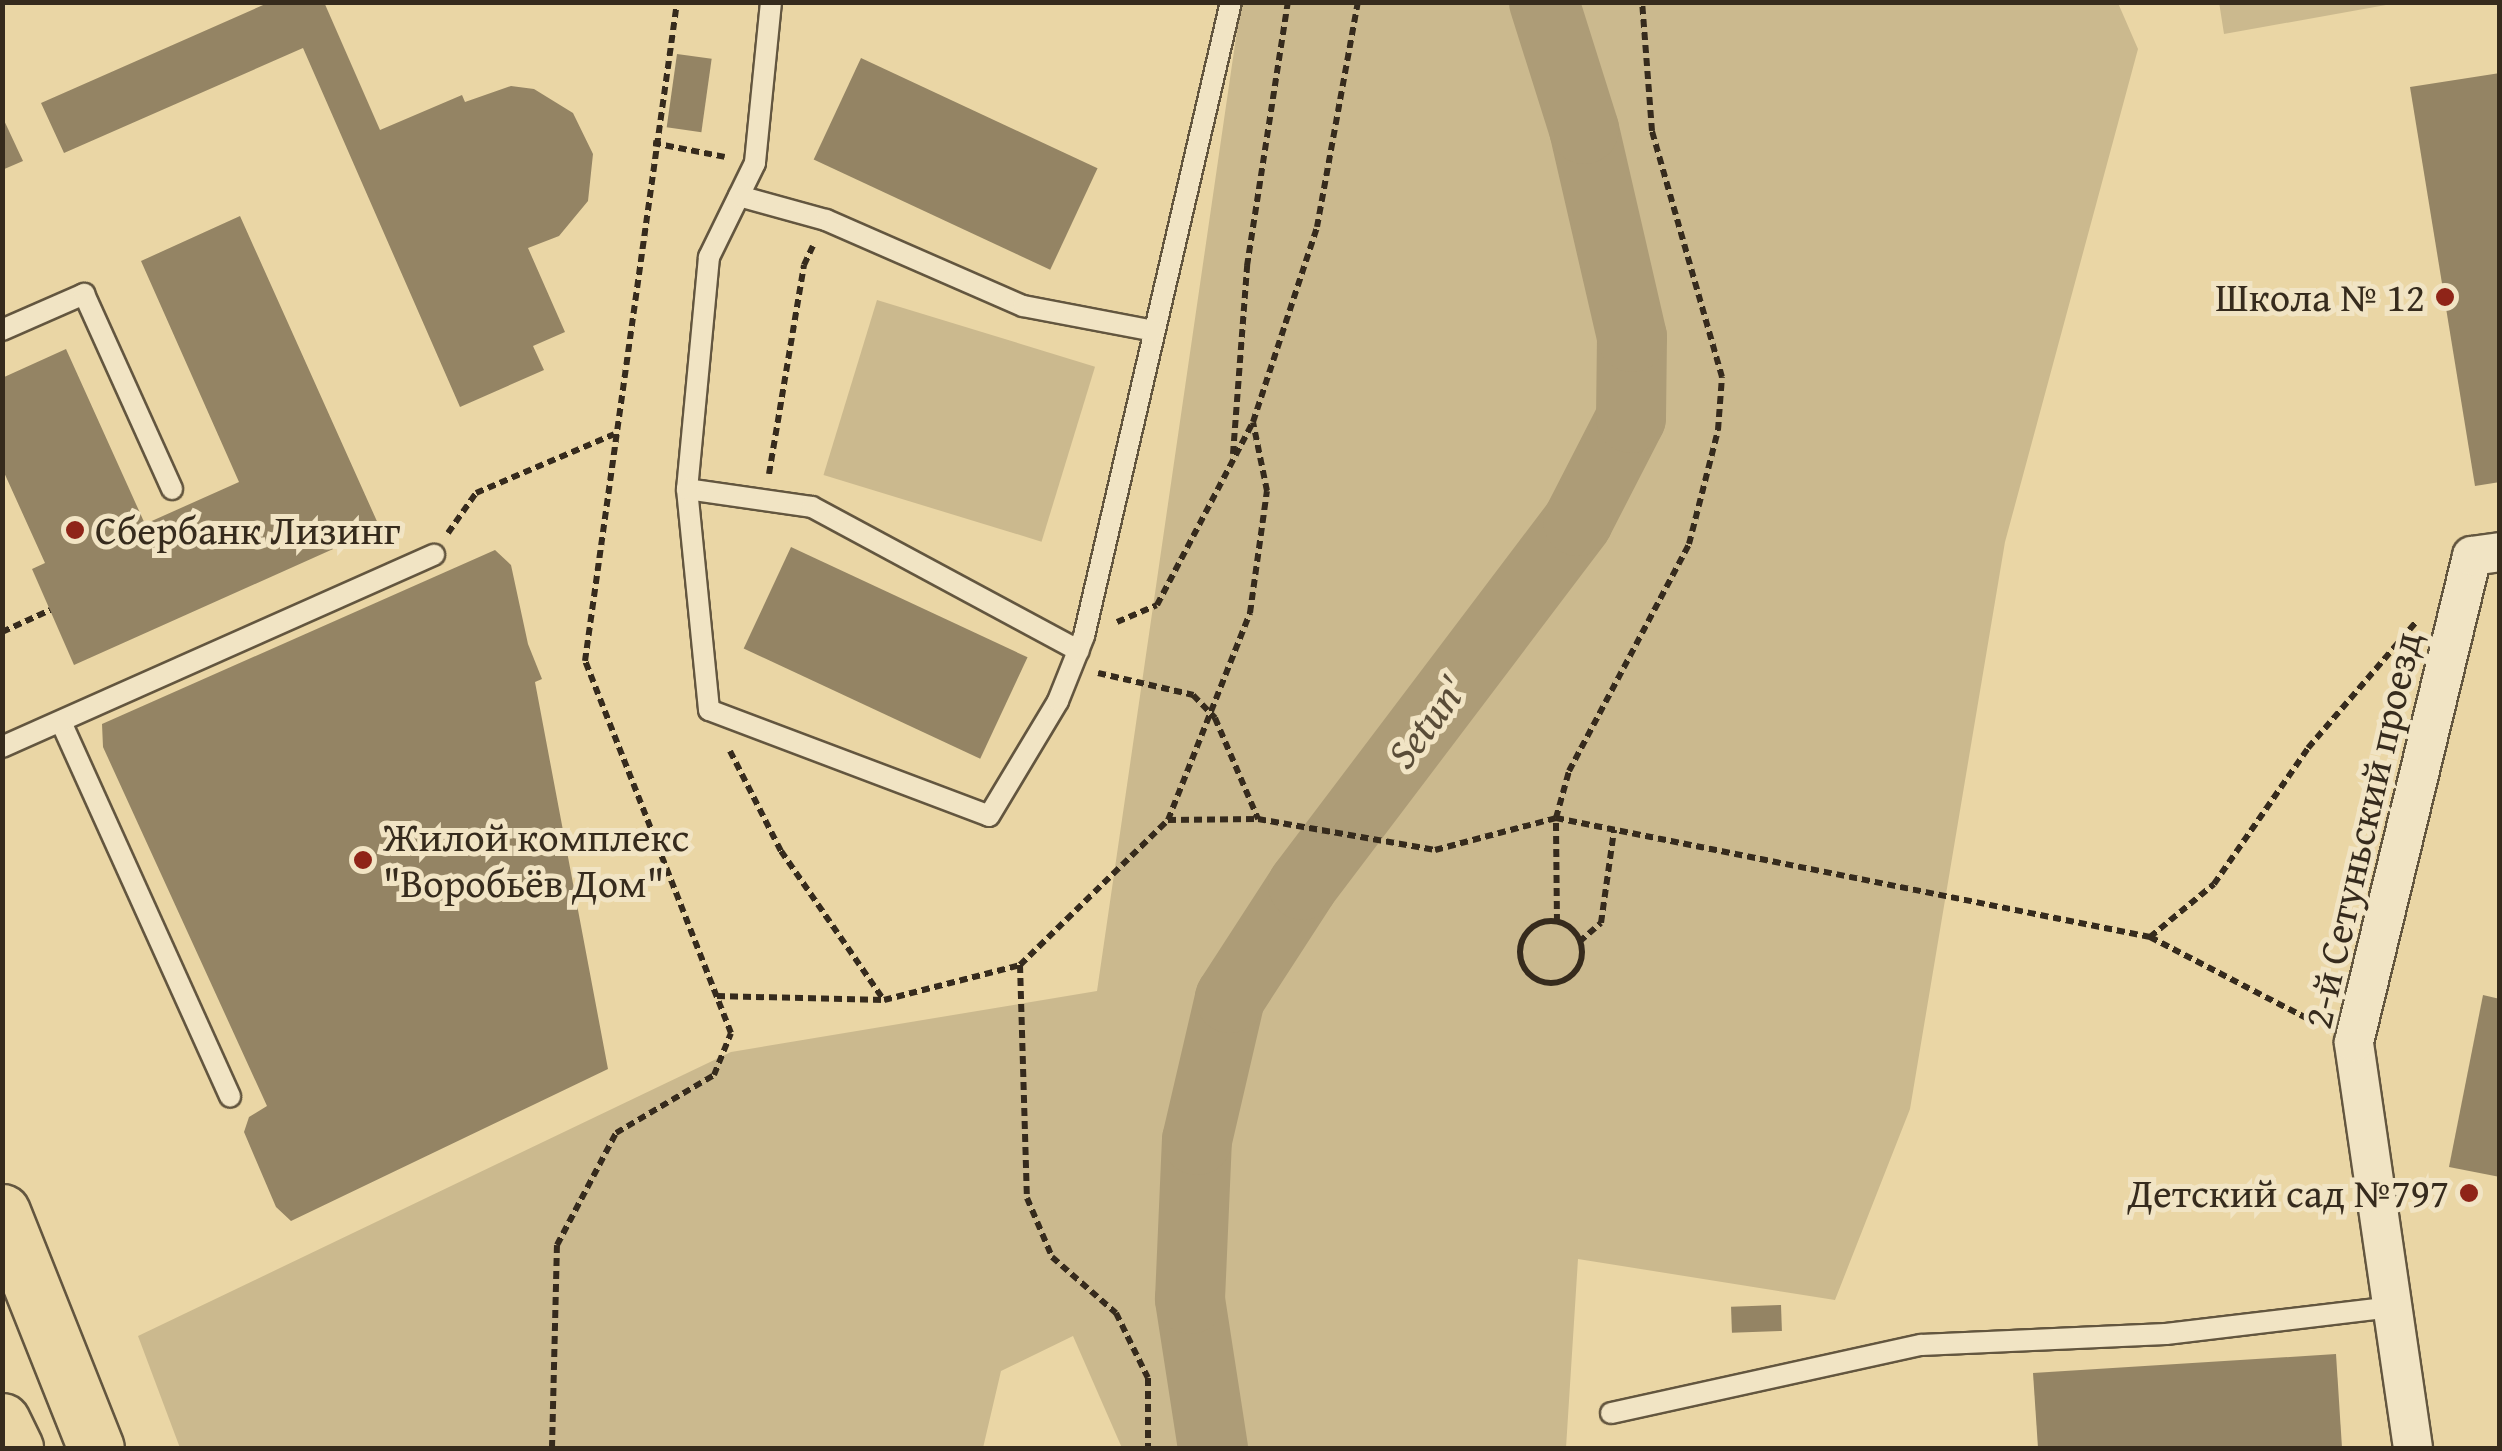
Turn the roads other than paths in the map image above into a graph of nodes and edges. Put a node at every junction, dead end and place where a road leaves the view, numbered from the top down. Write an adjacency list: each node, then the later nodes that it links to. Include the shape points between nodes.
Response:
1 (770, 2): 3 (lane, via 755,162)
2 (1231, 2): 5 (lane)
3 (739, 196): 5 (lane, via 826,220 1024,306); 7 (lane, via 709,258)
4 (2, 330): 6 (lane, via 84,294)
5 (1154, 331): 10 (lane)
6 (172, 489)
7 (688, 489): 10 (lane, via 812,507); 10 (lane, via 709,710 990,816)
8 (2500, 552): 15 (street, 2-й Сетуньский проезд, via 2472,556 2354,1042)
9 (434, 555): 11 (lane)
10 (1078, 652)
11 (61, 722): 12 (lane); 13 (lane)
12 (2, 747)
13 (230, 1097)
14 (2, 1212): 19 (main road)
15 (2394, 1308): 16 (lane, via 2166,1334 1921,1345); 20 (street, 2-й Сетуньский проезд)
16 (1611, 1413)
17 (2, 1421): 18 (main road)
18 (15, 1448)
19 (96, 1448)
20 (2413, 1448)

